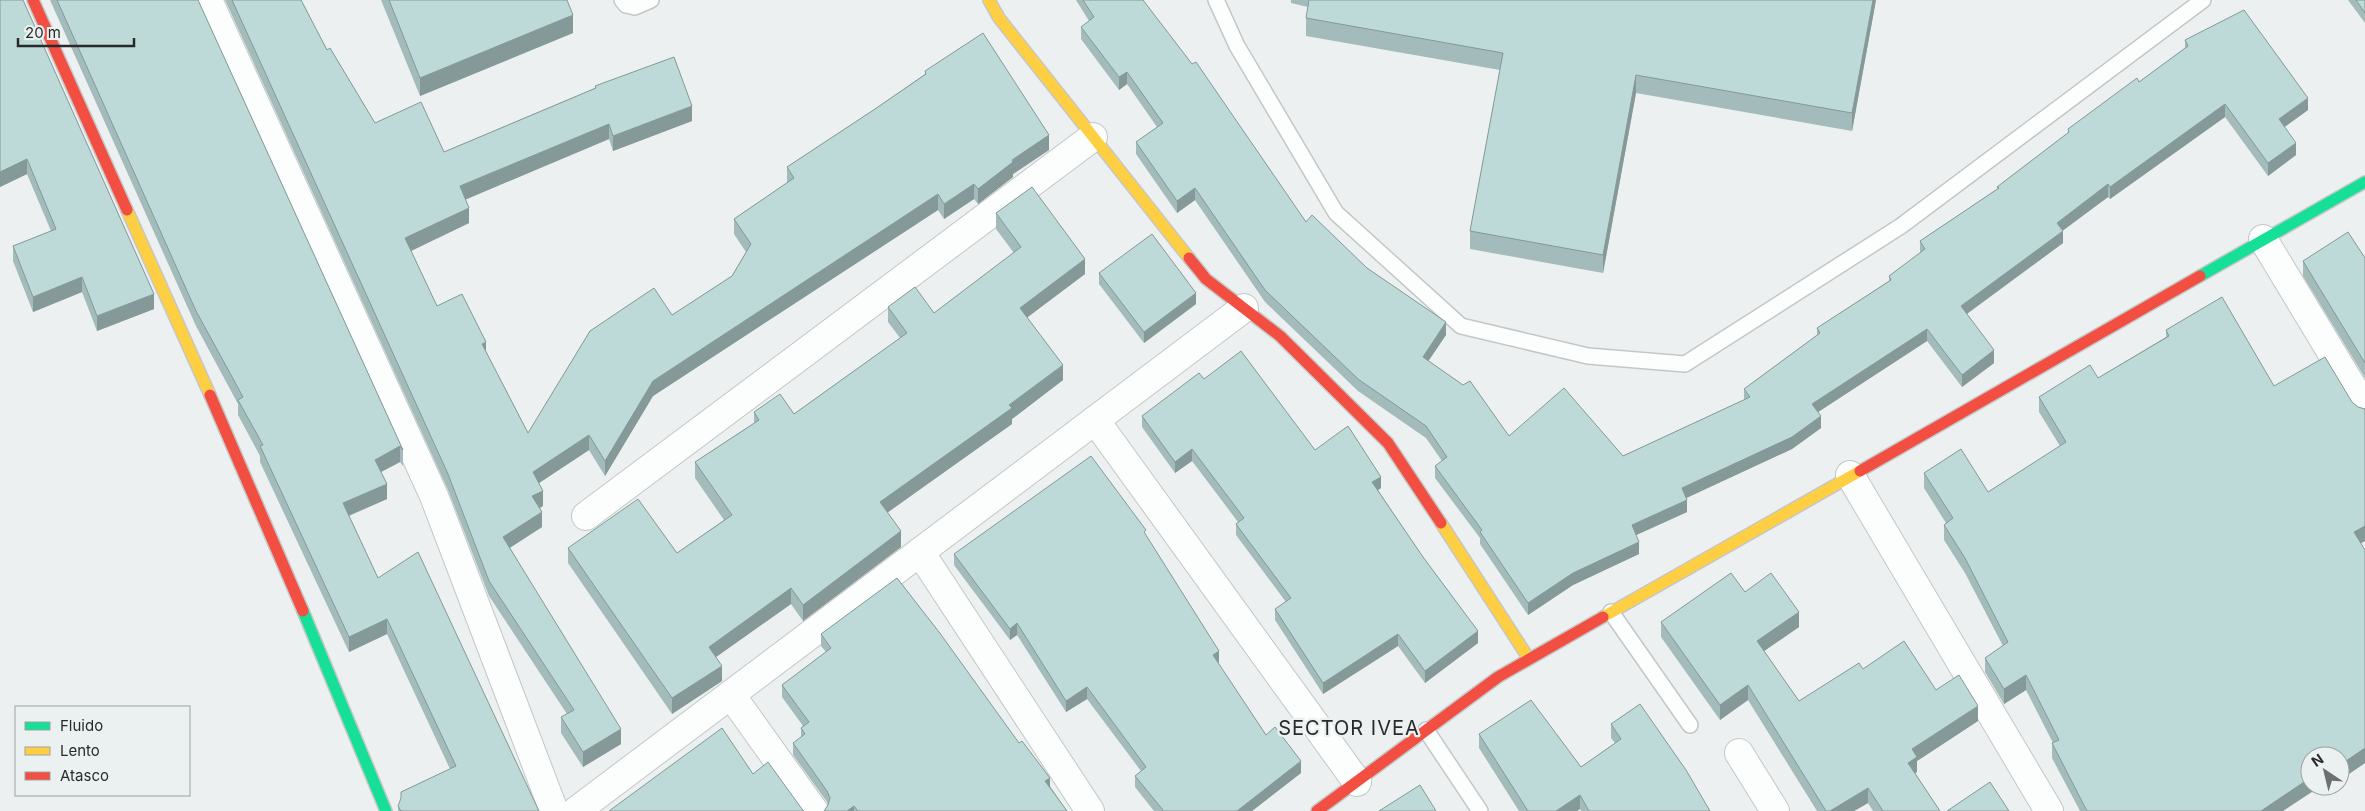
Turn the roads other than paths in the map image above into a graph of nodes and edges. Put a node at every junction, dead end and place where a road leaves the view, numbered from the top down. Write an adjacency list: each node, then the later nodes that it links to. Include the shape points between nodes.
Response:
1 (33, 0): 24 (street, via 259,506)
2 (208, 0): 25 (street, via 434,496)
3 (622, 0): 4 (lane, via 626,5 635,7)
4 (651, 0)
5 (990, 0): 8 (street, via 999,18)
6 (1216, 0): 7 (lane, via 1237,46 1336,213 1461,326 1588,356 1685,364 1901,226)
7 (2203, 0)
8 (1093, 137): 11 (street, via 1206,279); 15 (street)
9 (2365, 182): 10 (street)
10 (2263, 239): 12 (street); 14 (street)
11 (1244, 308): 13 (street); 18 (street, via 1280,336 1388,443)
12 (2365, 408)
13 (1095, 420): 16 (street); 23 (street)
14 (1850, 475): 17 (street); 32 (street)
15 (586, 516)
16 (920, 552): 19 (street); 28 (street)
17 (1611, 612): 18 (street); 20 (lane)
18 (1529, 659): 21 (street)
19 (731, 695): 26 (street); 27 (street)
20 (1690, 725)
21 (1426, 730): 23 (street); 30 (lane)
22 (1739, 753): 31 (street)
23 (1356, 782): 29 (street)
24 (386, 811)
25 (554, 811)
26 (576, 811)
27 (814, 811)
28 (1090, 811)
29 (1318, 811)
30 (1480, 811)
31 (1775, 811)
32 (2049, 811)

